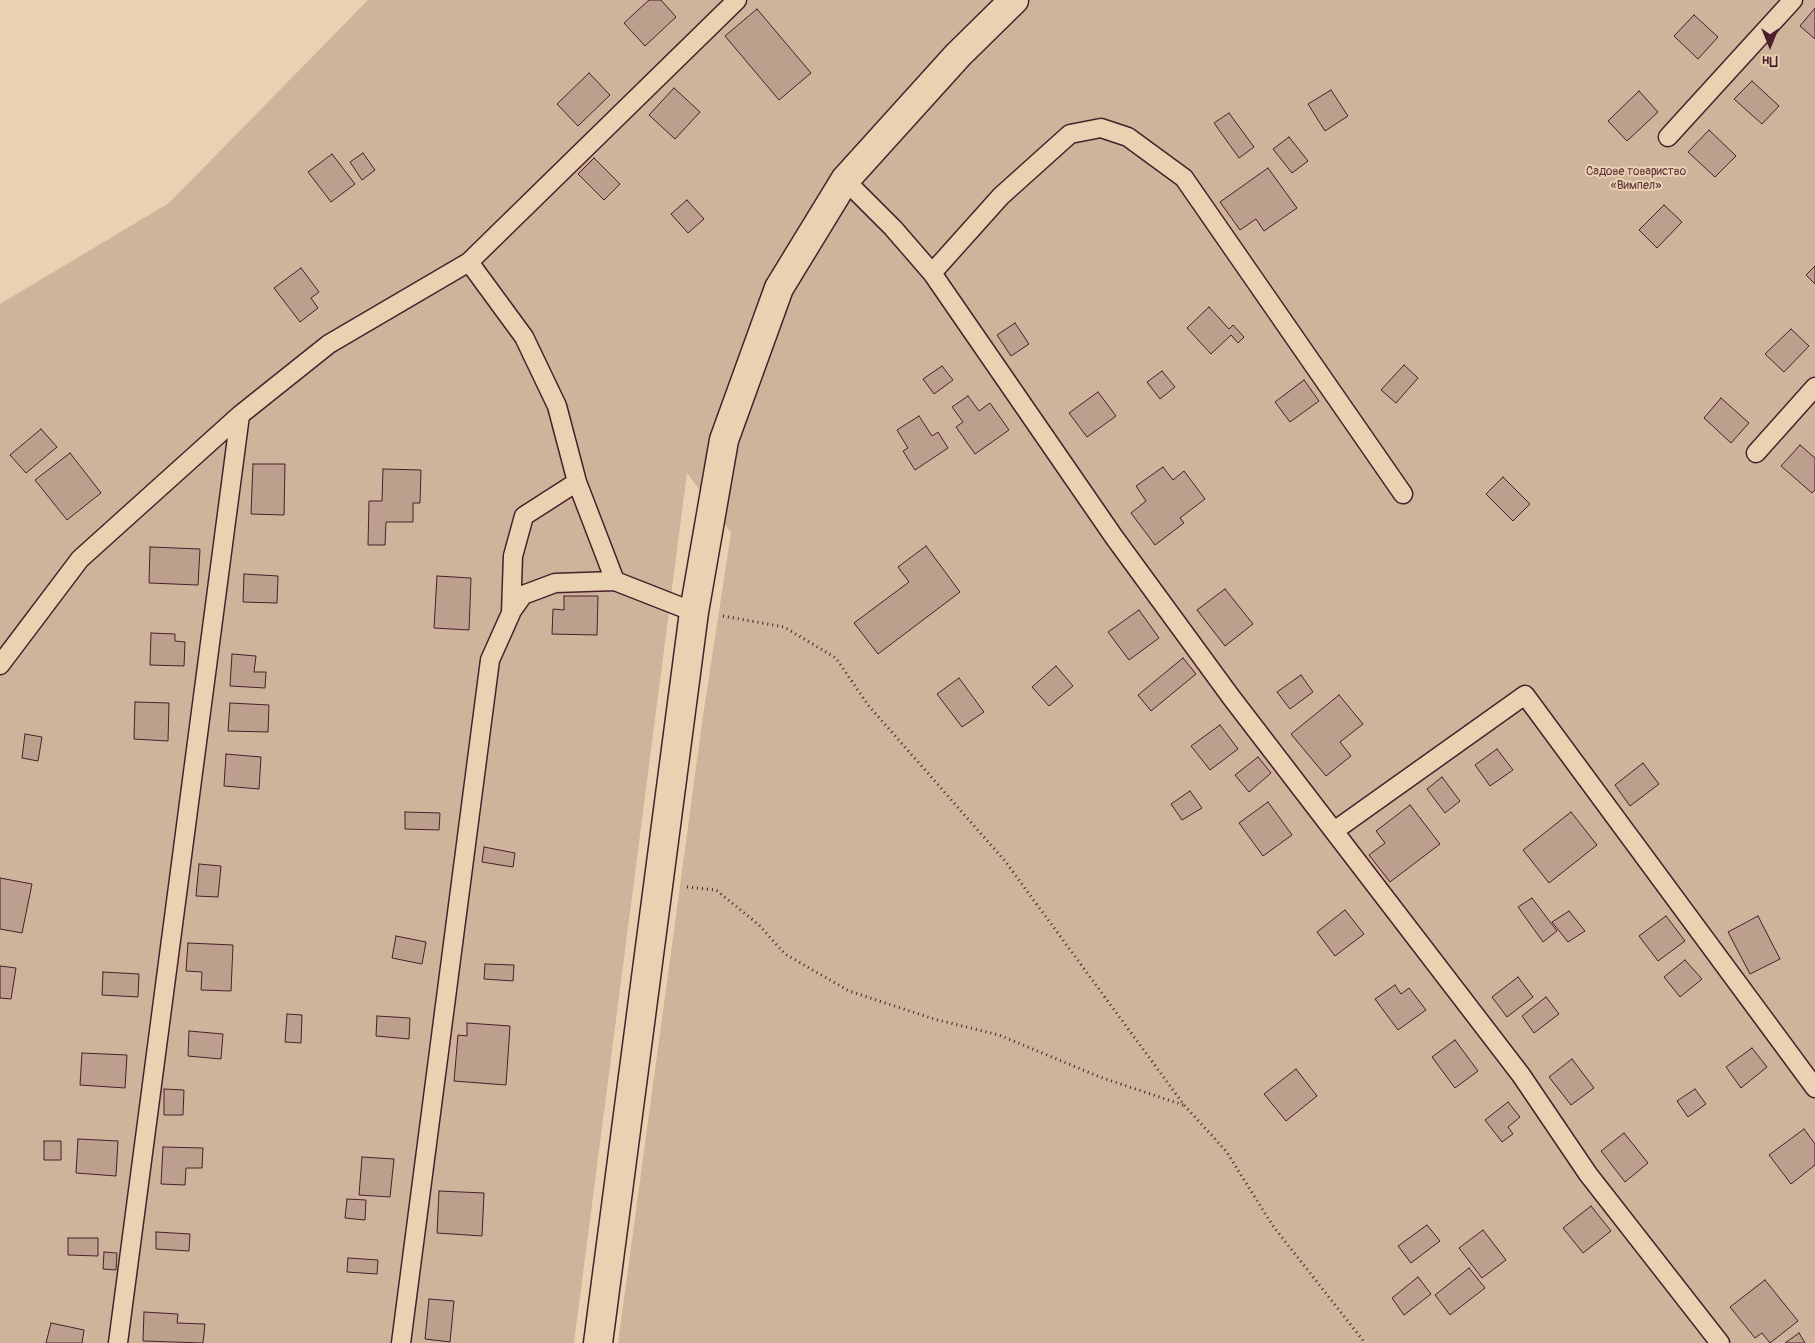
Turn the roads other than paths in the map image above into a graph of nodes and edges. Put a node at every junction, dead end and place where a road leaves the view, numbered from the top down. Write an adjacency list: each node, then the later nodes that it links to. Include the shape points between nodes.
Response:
1 (736, 0): 6 (lane)
2 (1014, 0): 5 (street, via 958,55)
3 (1793, 0): 4 (lane)
4 (1668, 137)
5 (845, 180): 7 (lane); 14 (street, via 779,288 724,440)
6 (470, 262): 9 (lane, via 329,344); 11 (lane, via 524,337 557,406)
7 (932, 273): 12 (lane, via 1001,196 1070,134 1101,128 1128,137 1184,178); 17 (lane, via 1114,537 1231,698)
8 (1815, 387): 10 (lane)
9 (240, 415): 16 (lane, via 80,559); 19 (lane)
10 (1756, 453)
11 (577, 482): 13 (lane); 15 (lane, via 524,516 513,556)
12 (1403, 494)
13 (615, 581): 14 (lane); 15 (lane, via 555,583 523,595)
14 (694, 612): 21 (street)
15 (511, 613): 20 (lane, via 490,660)
16 (0, 665)
17 (1334, 831): 18 (lane, via 1525,695); 22 (lane, via 1521,1075 1588,1174)
18 (1815, 1088)
19 (118, 1343)
20 (401, 1343)
21 (598, 1343)
22 (1720, 1343)

